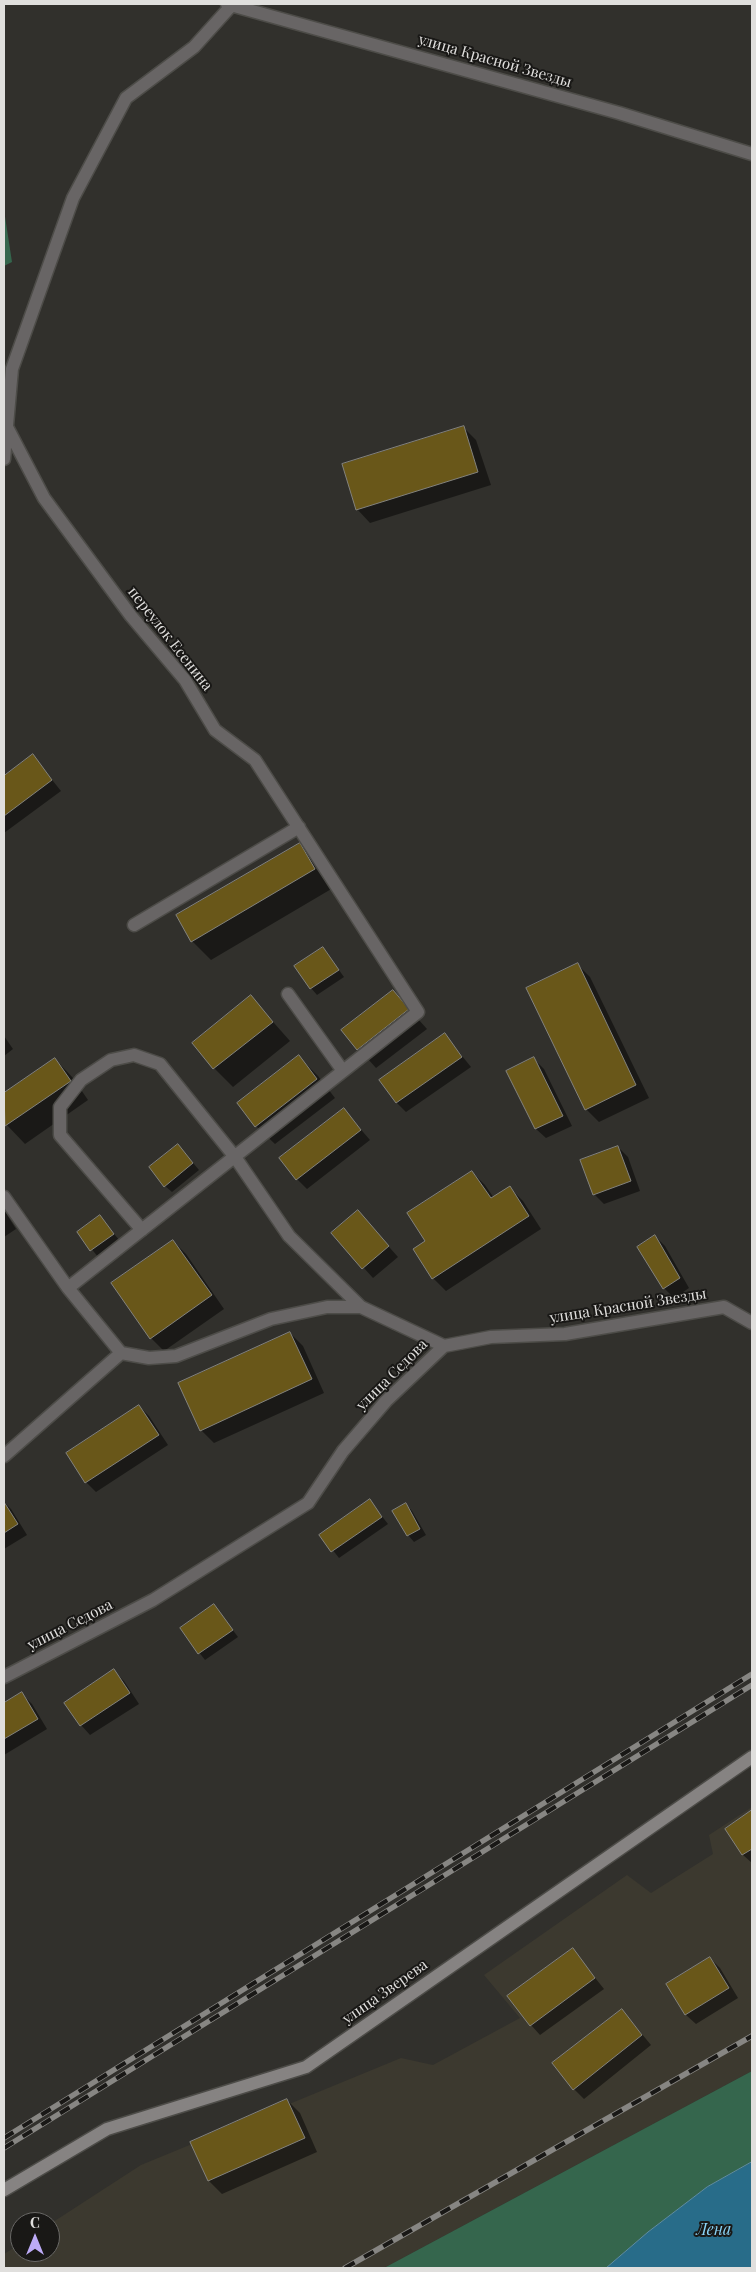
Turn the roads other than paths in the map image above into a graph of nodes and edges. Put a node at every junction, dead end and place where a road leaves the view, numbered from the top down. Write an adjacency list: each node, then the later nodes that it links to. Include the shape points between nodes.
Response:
1 (229, 5): 2 (street, улица Красной Звезды, via 619,113); 3 (street, via 194,47 126,98 72,198 12,369)
2 (752, 154)
3 (7, 427): 4 (street); 5 (street, переулок Есенина, via 44,498 131,616 185,680 215,730 255,760)
4 (4, 459)
5 (299, 827): 6 (street); 8 (street, переулок Есенина, via 418,1012)
6 (134, 925)
7 (288, 994): 8 (street)
8 (343, 1071): 9 (street)
9 (235, 1157): 11 (street); 11 (street, via 160,1064 134,1055 111,1060 81,1080 60,1107 60,1135); 13 (street, via 289,1236)
10 (4, 1198): 12 (street)
11 (142, 1230): 12 (street)
12 (68, 1288): 16 (street)
13 (360, 1307): 15 (street, улица Седова); 16 (street, улица Седова, via 327,1307 271,1319 176,1356 149,1358)
14 (752, 1324): 15 (street, улица Красной Звезды, via 724,1307 565,1334 491,1338)
15 (444, 1346): 18 (street, улица Седова, via 386,1402 343,1451 308,1503 153,1600)
16 (121, 1353): 17 (street)
17 (4, 1456)
18 (4, 1677)
19 (752, 1757): 20 (main road, улица Зверева, via 306,2066 107,2129)
20 (4, 2190)

